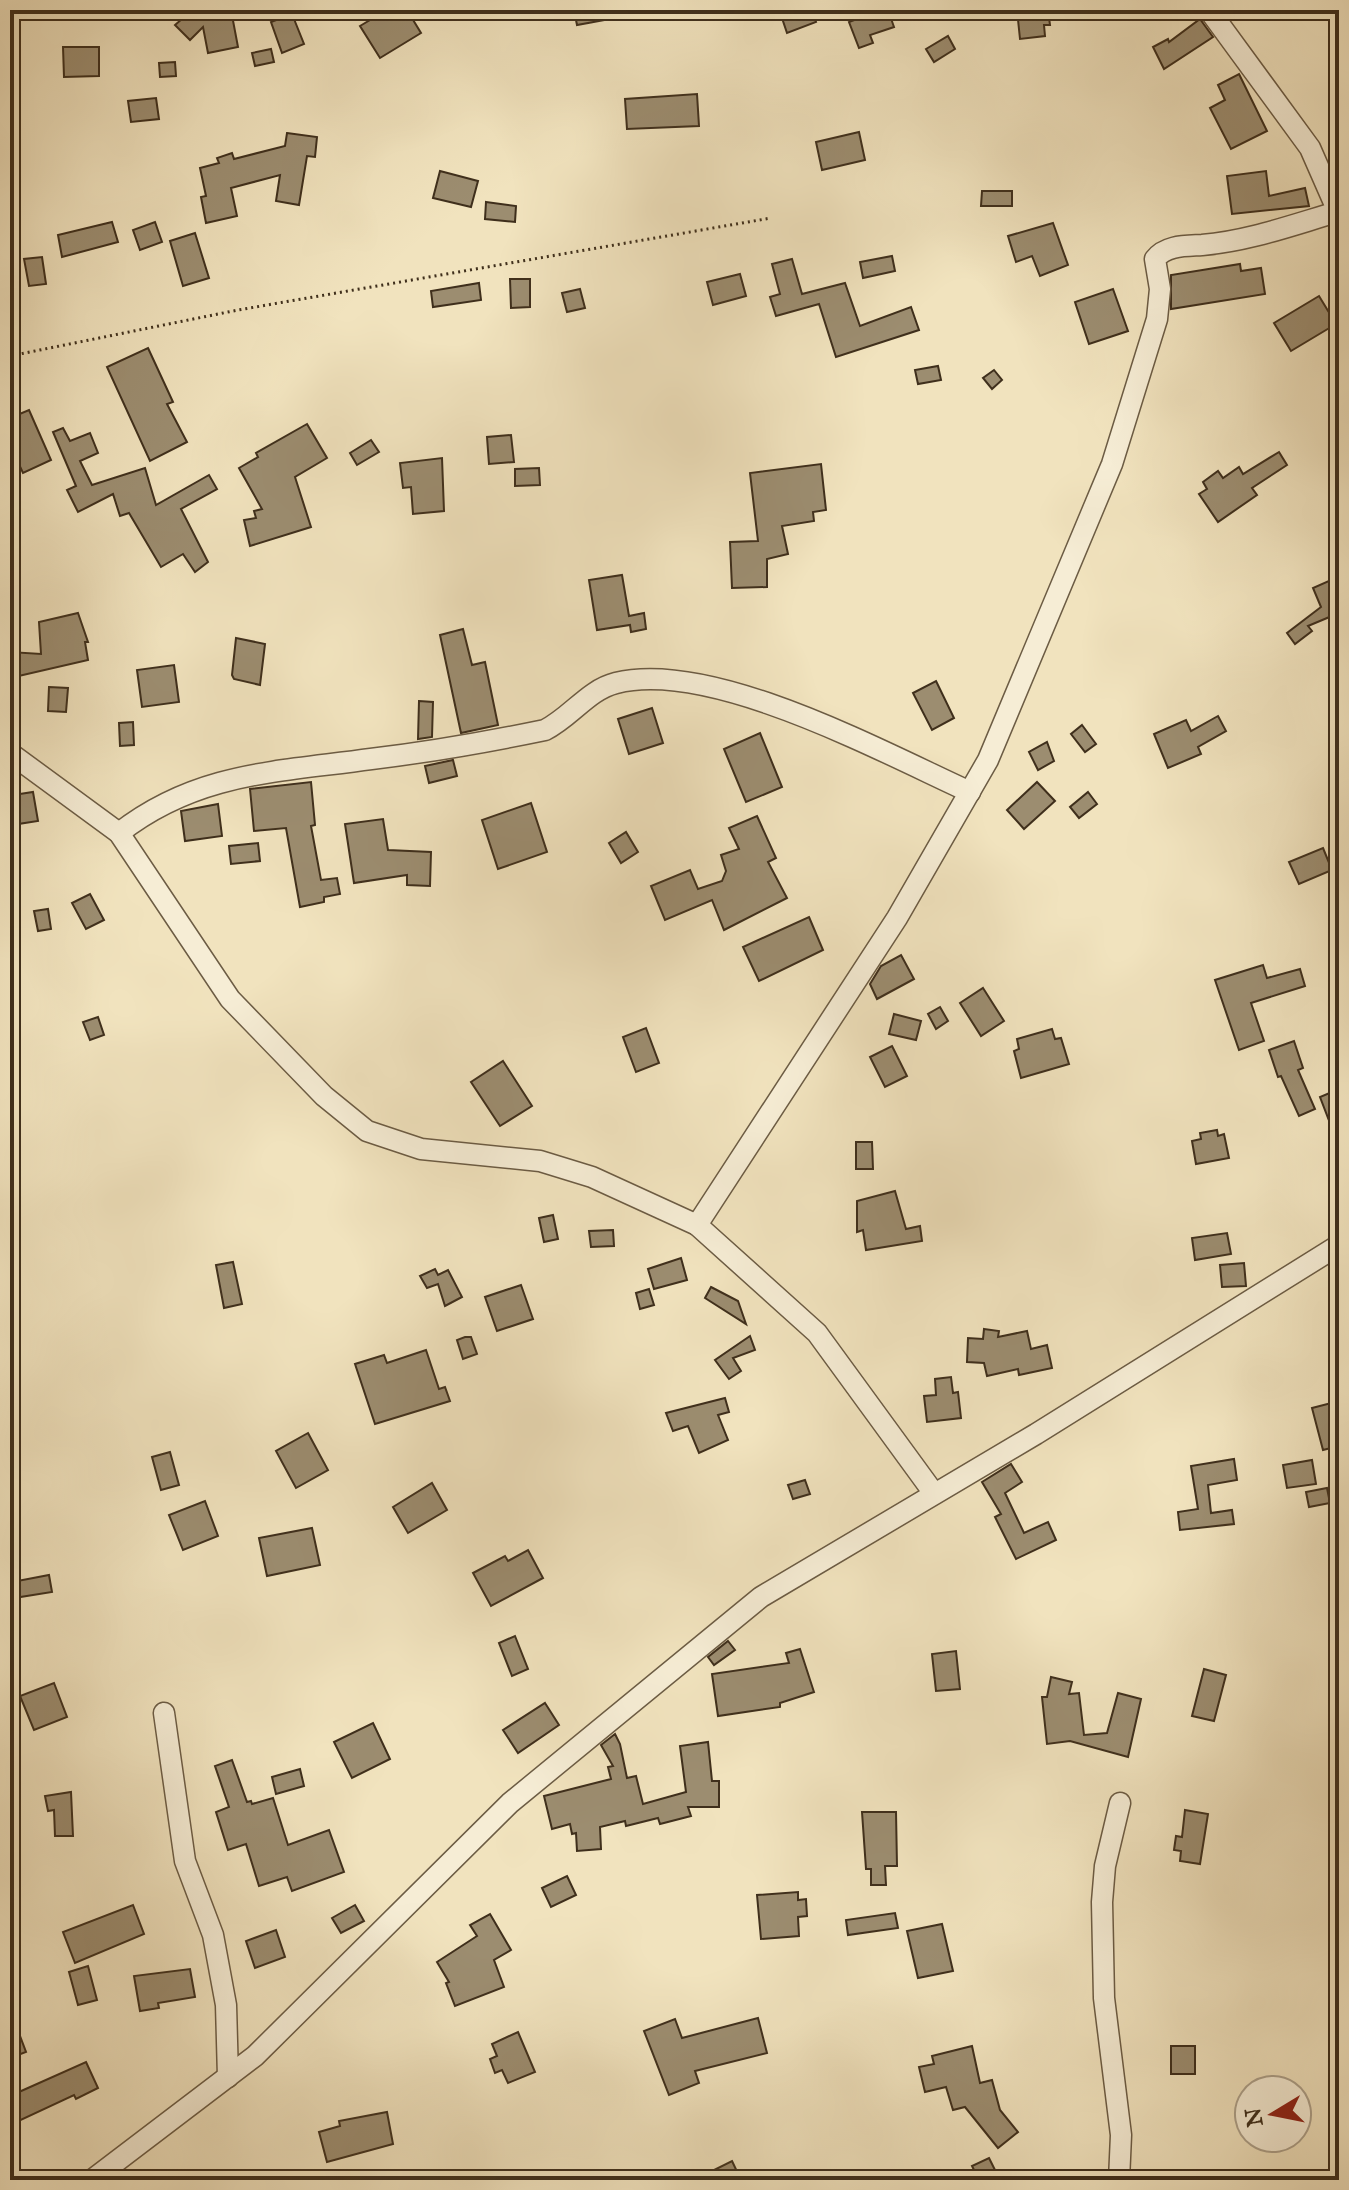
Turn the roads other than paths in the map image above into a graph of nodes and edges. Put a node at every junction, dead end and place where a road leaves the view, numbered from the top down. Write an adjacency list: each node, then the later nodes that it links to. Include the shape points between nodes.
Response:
1 (1209, 10): 2 (street, via 1310,148)
2 (1338, 213): 4 (street, via 1237,242 1177,247 1155,259 1157,319 1112,464)
3 (10, 753): 5 (street)
4 (970, 792): 5 (street, via 837,731 731,693 640,678 593,693 545,730 369,760 246,774 205,785 141,815); 6 (street, via 897,918)
5 (119, 833): 6 (street, via 230,999 324,1096 367,1131 421,1149 540,1161 592,1177)
6 (697, 1225): 8 (street, via 817,1333)
7 (1339, 1245): 8 (street)
8 (933, 1492): 11 (street, via 761,1597 642,1692 487,1824 317,1997)
9 (164, 1713): 11 (street, via 185,1861 213,1935 226,2005)
10 (1120, 1803): 13 (street, via 1102,1902 1104,1998 1121,2135)
11 (228, 2077): 12 (street)
12 (92, 2180)
13 (1119, 2180)

